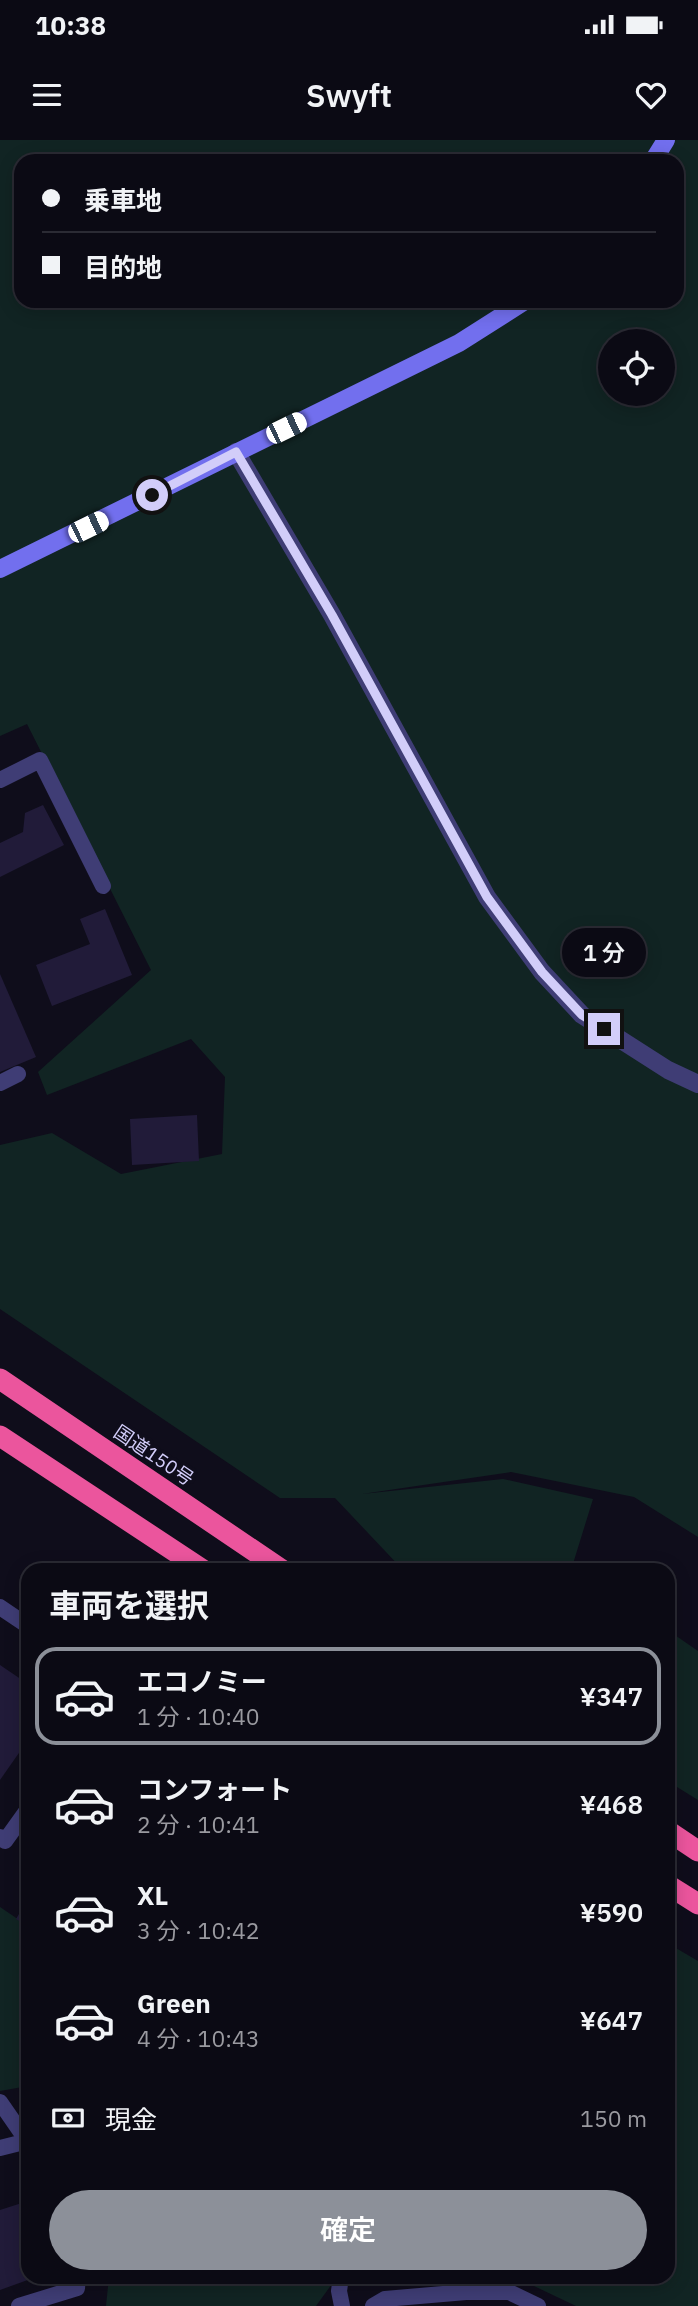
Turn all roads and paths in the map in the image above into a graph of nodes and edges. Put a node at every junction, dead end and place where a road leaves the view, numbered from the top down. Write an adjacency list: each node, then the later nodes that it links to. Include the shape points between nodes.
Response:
1 (514, 308): 2 (street, via 459,344)
2 (236, 452): 3 (street); 8 (street, via 332,615 487,897 542,972 582,1015)
3 (0, 569)
4 (0, 780): 5 (lane, via 40,760)
5 (103, 886)
6 (18, 1074): 7 (lane)
7 (0, 1083)
8 (698, 1084)
9 (0, 1379): 12 (highway, 国道150号)
10 (0, 1436): 11 (highway)
11 (190, 1563)
12 (272, 1563)
13 (0, 1607): 14 (lane)
14 (21, 1621)
15 (21, 1819): 17 (lane, via 5,1841)
16 (675, 1836): 18 (highway)
17 (0, 1837)
18 (698, 1851)
19 (675, 1890): 20 (highway)
20 (698, 1905)
21 (0, 2102): 22 (lane)
22 (21, 2131)
23 (21, 2143): 24 (lane)
24 (0, 2148)
25 (77, 2284): 27 (lane, via 77,2288)
26 (340, 2284): 28 (lane)
27 (19, 2306)
28 (342, 2306)
29 (373, 2306): 30 (lane, via 385,2299 466,2292 509,2292)
30 (538, 2306)

